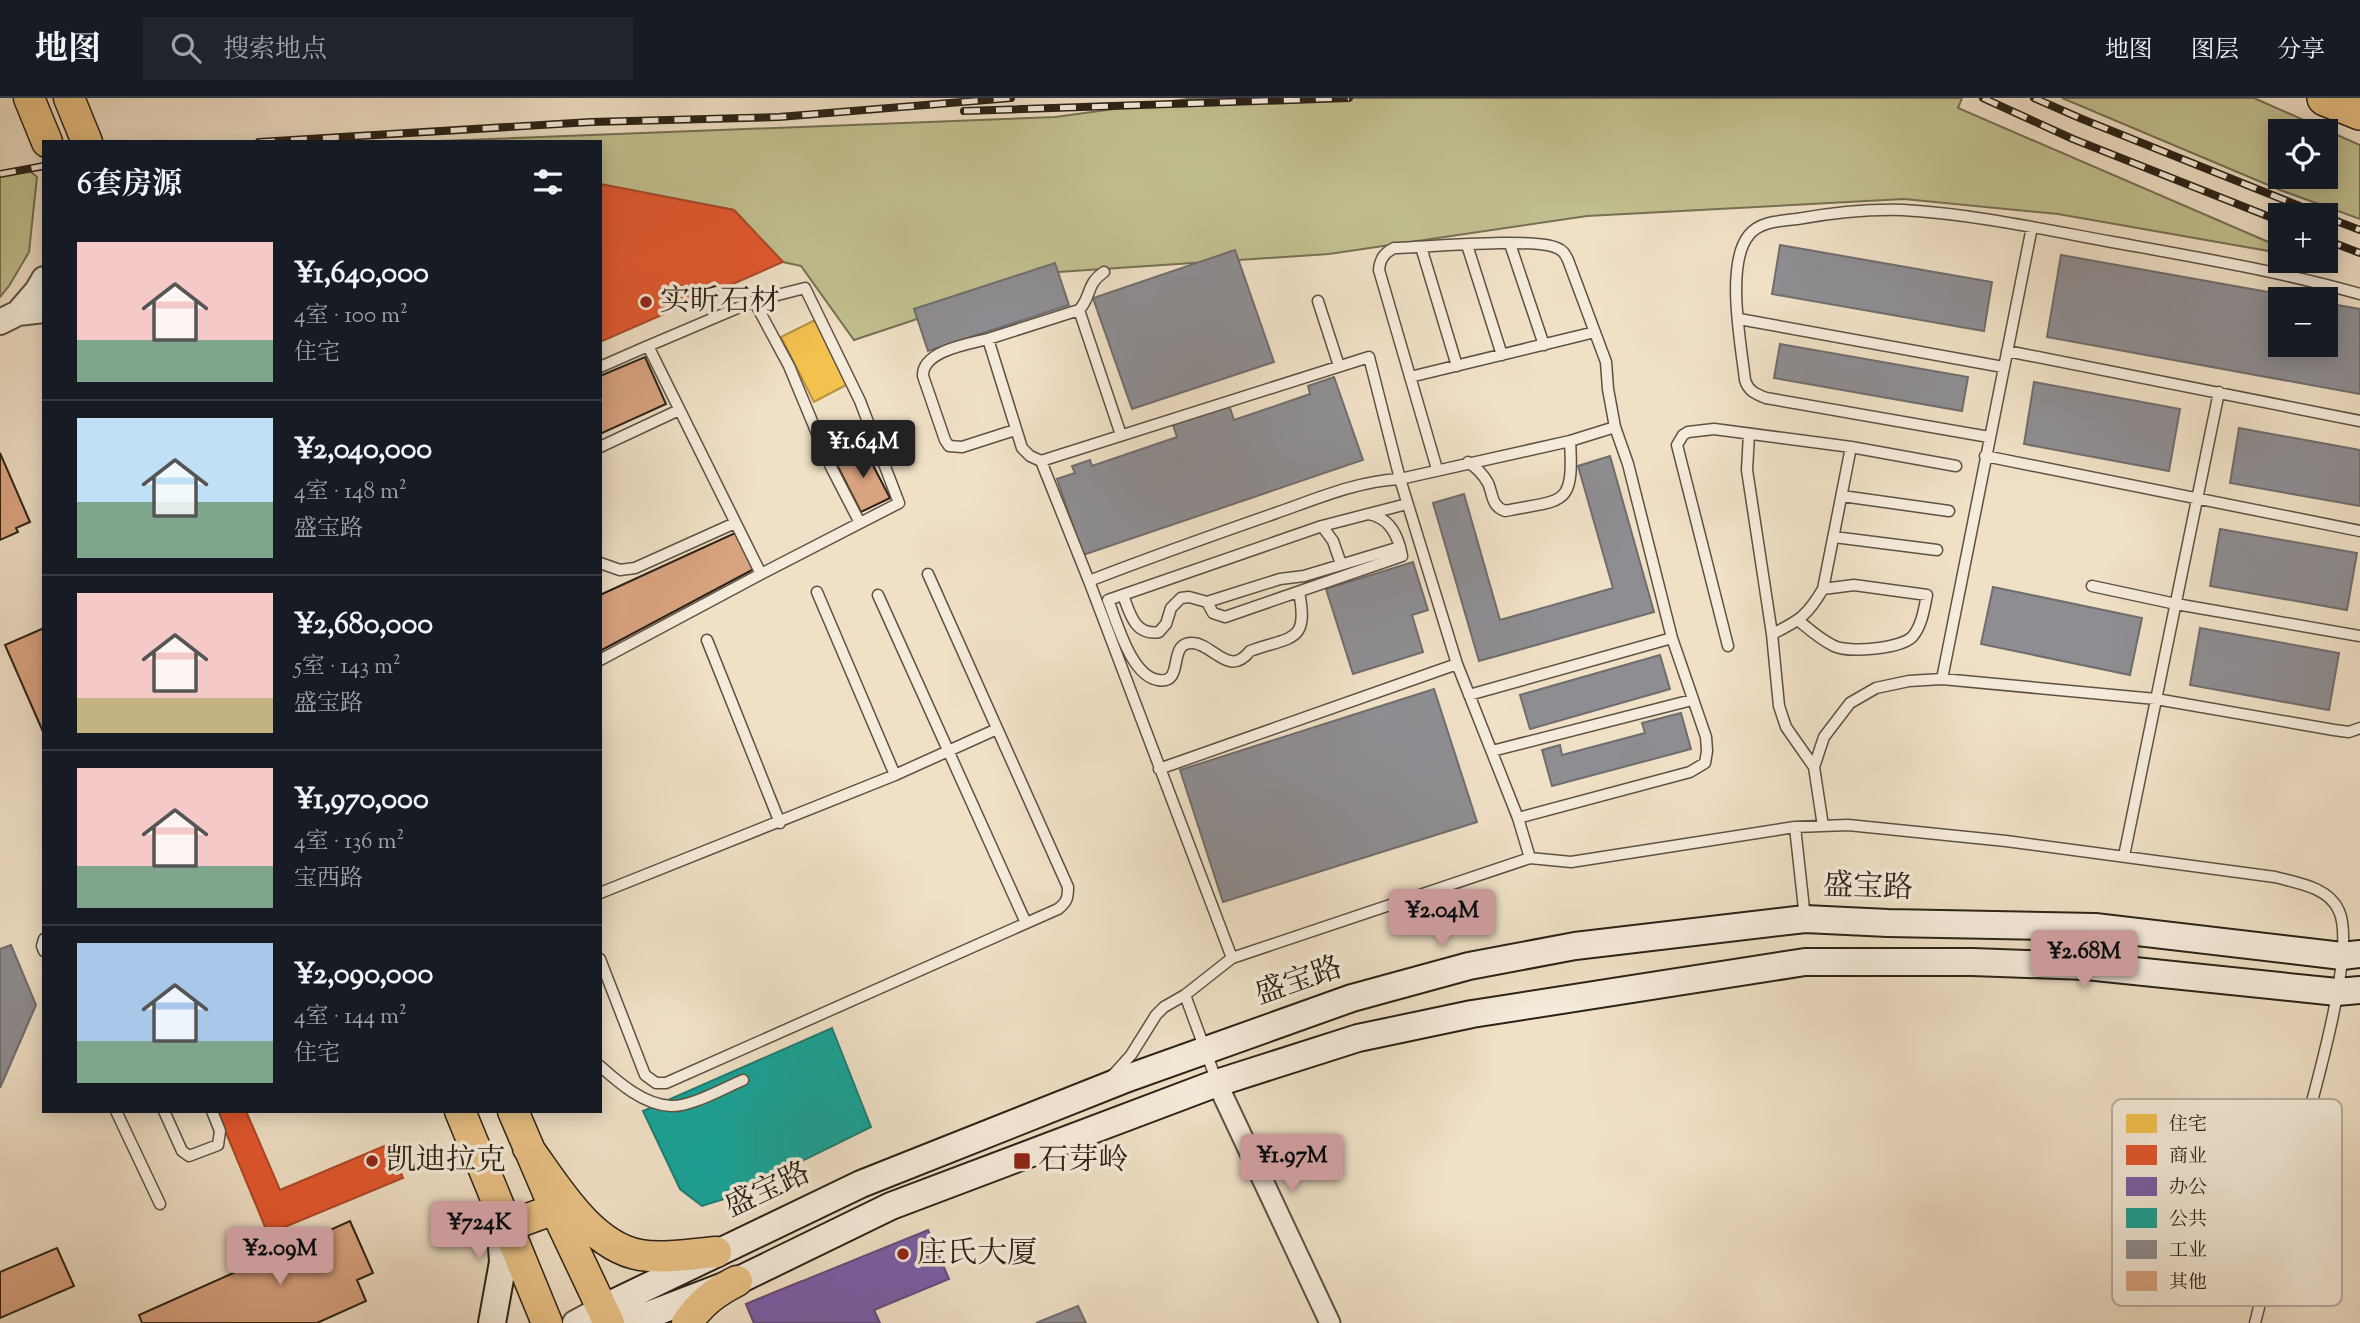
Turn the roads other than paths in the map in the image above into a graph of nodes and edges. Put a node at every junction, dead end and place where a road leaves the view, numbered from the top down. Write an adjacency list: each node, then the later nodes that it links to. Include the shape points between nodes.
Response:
1 (29, 98): 4 (main road)
2 (2325, 98): 3 (highway)
3 (2360, 112)
4 (46, 139)
5 (2032, 227): 11 (lane, via 2305,278); 17 (lane, via 1900,210 1818,215 1758,227 1748,236 1735,275); 22 (lane)
6 (1510, 244): 7 (lane); 18 (lane, via 1546,245 1565,253); 20 (lane)
7 (1467, 245): 8 (lane); 23 (lane)
8 (1421, 247): 26 (lane); 28 (lane, via 1386,252 1379,270)
9 (1104, 272): 15 (lane, via 1094,279)
10 (42, 282): 16 (street)
11 (2360, 293)
12 (754, 301): 21 (lane); 52 (lane, via 789,366); 52 (lane, via 805,288 860,401 899,503)
13 (1318, 301): 25 (lane)
14 (42, 310): 16 (street)
15 (1079, 310): 19 (lane); 35 (lane)
16 (9, 317)
17 (1739, 319): 27 (lane); 36 (lane, via 1745,380 1756,394)
18 (1595, 332): 20 (lane); 32 (lane, via 1606,362)
19 (988, 339): 33 (lane); 33 (lane, via 932,358 926,362 923,376 950,446 962,447)
20 (1544, 345): 23 (lane)
21 (648, 346): 24 (lane); 30 (lane)
22 (2007, 351): 27 (lane); 29 (lane)
23 (1502, 355): 26 (lane)
24 (602, 366)
25 (1339, 366): 35 (lane); 45 (lane, via 1368,357)
26 (1457, 366): 28 (lane)
27 (2003, 367): 36 (lane)
28 (1410, 377): 44 (lane)
29 (2218, 392): 31 (lane); 47 (lane)
30 (680, 410): 38 (lane); 51 (lane)
31 (2360, 421)
32 (1615, 427): 37 (lane); 74 (lane)
33 (1016, 429): 41 (lane, via 1022,448)
34 (1749, 434): 39 (lane); 72 (lane, via 1747,470); 76 (lane, via 1714,429 1688,432 1677,445)
35 (1121, 435): 41 (lane)
36 (1989, 437): 40 (lane)
37 (1570, 440): 42 (lane); 42 (lane, via 1571,475 1567,492 1559,500 1500,509 1480,471)
38 (602, 446)
39 (1851, 447): 43 (lane); 46 (lane)
40 (1985, 456): 47 (lane); 79 (lane)
41 (1041, 461): 62 (lane)
42 (1468, 463): 44 (lane)
43 (1955, 466)
44 (1437, 469): 45 (lane)
45 (1400, 479): 48 (lane); 62 (lane, via 1344,490)
46 (1842, 496): 49 (lane); 55 (lane)
47 (2197, 499): 54 (lane); 70 (lane)
48 (1407, 504): 50 (lane); 78 (lane)
49 (1949, 511)
50 (1368, 514): 53 (lane); 56 (lane, via 1391,526)
51 (736, 523): 58 (lane, via 635,568 620,570); 60 (lane)
52 (860, 523): 60 (lane)
53 (1322, 526): 59 (lane); 68 (lane)
54 (2360, 531)
55 (1834, 537): 57 (lane); 64 (lane)
56 (1400, 547): 59 (lane); 66 (lane, via 1402,556)
57 (1937, 550)
58 (602, 564)
59 (1341, 565): 69 (lane)
60 (761, 574): 77 (lane)
61 (928, 574): 84 (lane)
62 (1089, 582): 88 (lane)
63 (2092, 586): 70 (lane)
64 (1823, 589): 71 (lane); 71 (lane, via 1854,584 1927,595 1922,619 1903,643 1849,650 1836,647)
65 (817, 592): 89 (lane)
66 (1299, 592): 68 (lane, via 1303,618 1294,636 1235,661 1222,659 1200,645 1184,645 1176,653 1173,675 1158,680 1138,667 1128,651 1108,600); 69 (lane, via 1225,617 1213,613)
67 (878, 595): 85 (lane)
68 (1123, 595): 69 (lane, via 1134,623 1146,632 1159,632 1181,598)
69 (1207, 602)
70 (2176, 604): 73 (lane); 81 (lane)
71 (1799, 621): 72 (lane)
72 (1772, 634): 87 (lane, via 1779,706 1786,727)
73 (2360, 636)
74 (1672, 638): 80 (lane); 82 (lane)
75 (708, 640): 91 (lane)
76 (1728, 646)
77 (602, 659)
78 (1457, 664): 80 (lane); 88 (lane)
79 (1942, 680): 81 (lane); 87 (lane, via 1876,688 1850,703 1824,737)
80 (1469, 695): 86 (lane)
81 (2156, 699): 83 (lane, via 2333,730); 94 (lane)
82 (1692, 700): 86 (lane); 90 (lane, via 1706,737 1705,763 1700,767)
83 (2360, 728)
84 (997, 729): 85 (lane); 98 (lane, via 1068,887 1065,904)
85 (948, 751): 89 (lane); 98 (lane)
86 (1492, 751): 90 (lane)
87 (1814, 767): 92 (lane)
88 (1159, 769): 100 (lane)
89 (895, 775): 91 (lane)
90 (1518, 818): 95 (lane)
91 (780, 823): 96 (lane)
92 (1823, 826): 93 (lane); 94 (lane)
93 (1795, 827): 95 (lane, via 1571,862); 97 (lane)
94 (2124, 856): 99 (lane, via 2275,877 2313,887 2339,908)
95 (1530, 858): 100 (lane)
96 (602, 892)
97 (1805, 919): 99 (main road, 盛宝路, via 2095,928); 104 (main road, 盛宝路, via 1575,946 1469,966 1352,998)
98 (1026, 923): 101 (lane, via 666,1083 656,1083 645,1075)
99 (2351, 955): 102 (lane)
100 (1232, 958): 103 (lane)
101 (602, 964)
102 (2349, 991): 107 (main road, via 2086,966 1805,962 1459,1016 1357,1038); 109 (lane)
103 (1185, 995): 104 (lane); 108 (lane, via 1164,1007 1131,1055)
104 (1205, 1051): 107 (lane); 108 (main road, 盛宝路)
105 (602, 1068): 106 (lane, via 626,1088 671,1106)
106 (743, 1080)
107 (1217, 1083): 120 (main road, via 891,1206); 127 (street)
108 (1098, 1089): 119 (main road, 盛宝路, via 861,1184)
109 (2318, 1099)
110 (117, 1113): 116 (lane)
111 (165, 1113): 112 (lane, via 182,1152 189,1156 218,1144 220,1131)
112 (213, 1113)
113 (461, 1113): 118 (main road)
114 (514, 1113): 115 (main road)
115 (528, 1148): 117 (main road); 119 (main road, via 579,1217 616,1246 639,1255)
116 (160, 1204)
117 (555, 1209): 118 (main road); 122 (main road)
118 (504, 1214): 123 (main road, via 503,1262); 124 (main road)
119 (716, 1252): 122 (main road, 盛宝路)
120 (737, 1281): 125 (main road); 126 (main road, via 713,1293)
121 (2260, 1306): 128 (lane)
122 (595, 1318)
123 (492, 1323)
124 (547, 1323)
125 (628, 1323)
126 (687, 1323)
127 (1330, 1323)
128 (2255, 1323)

